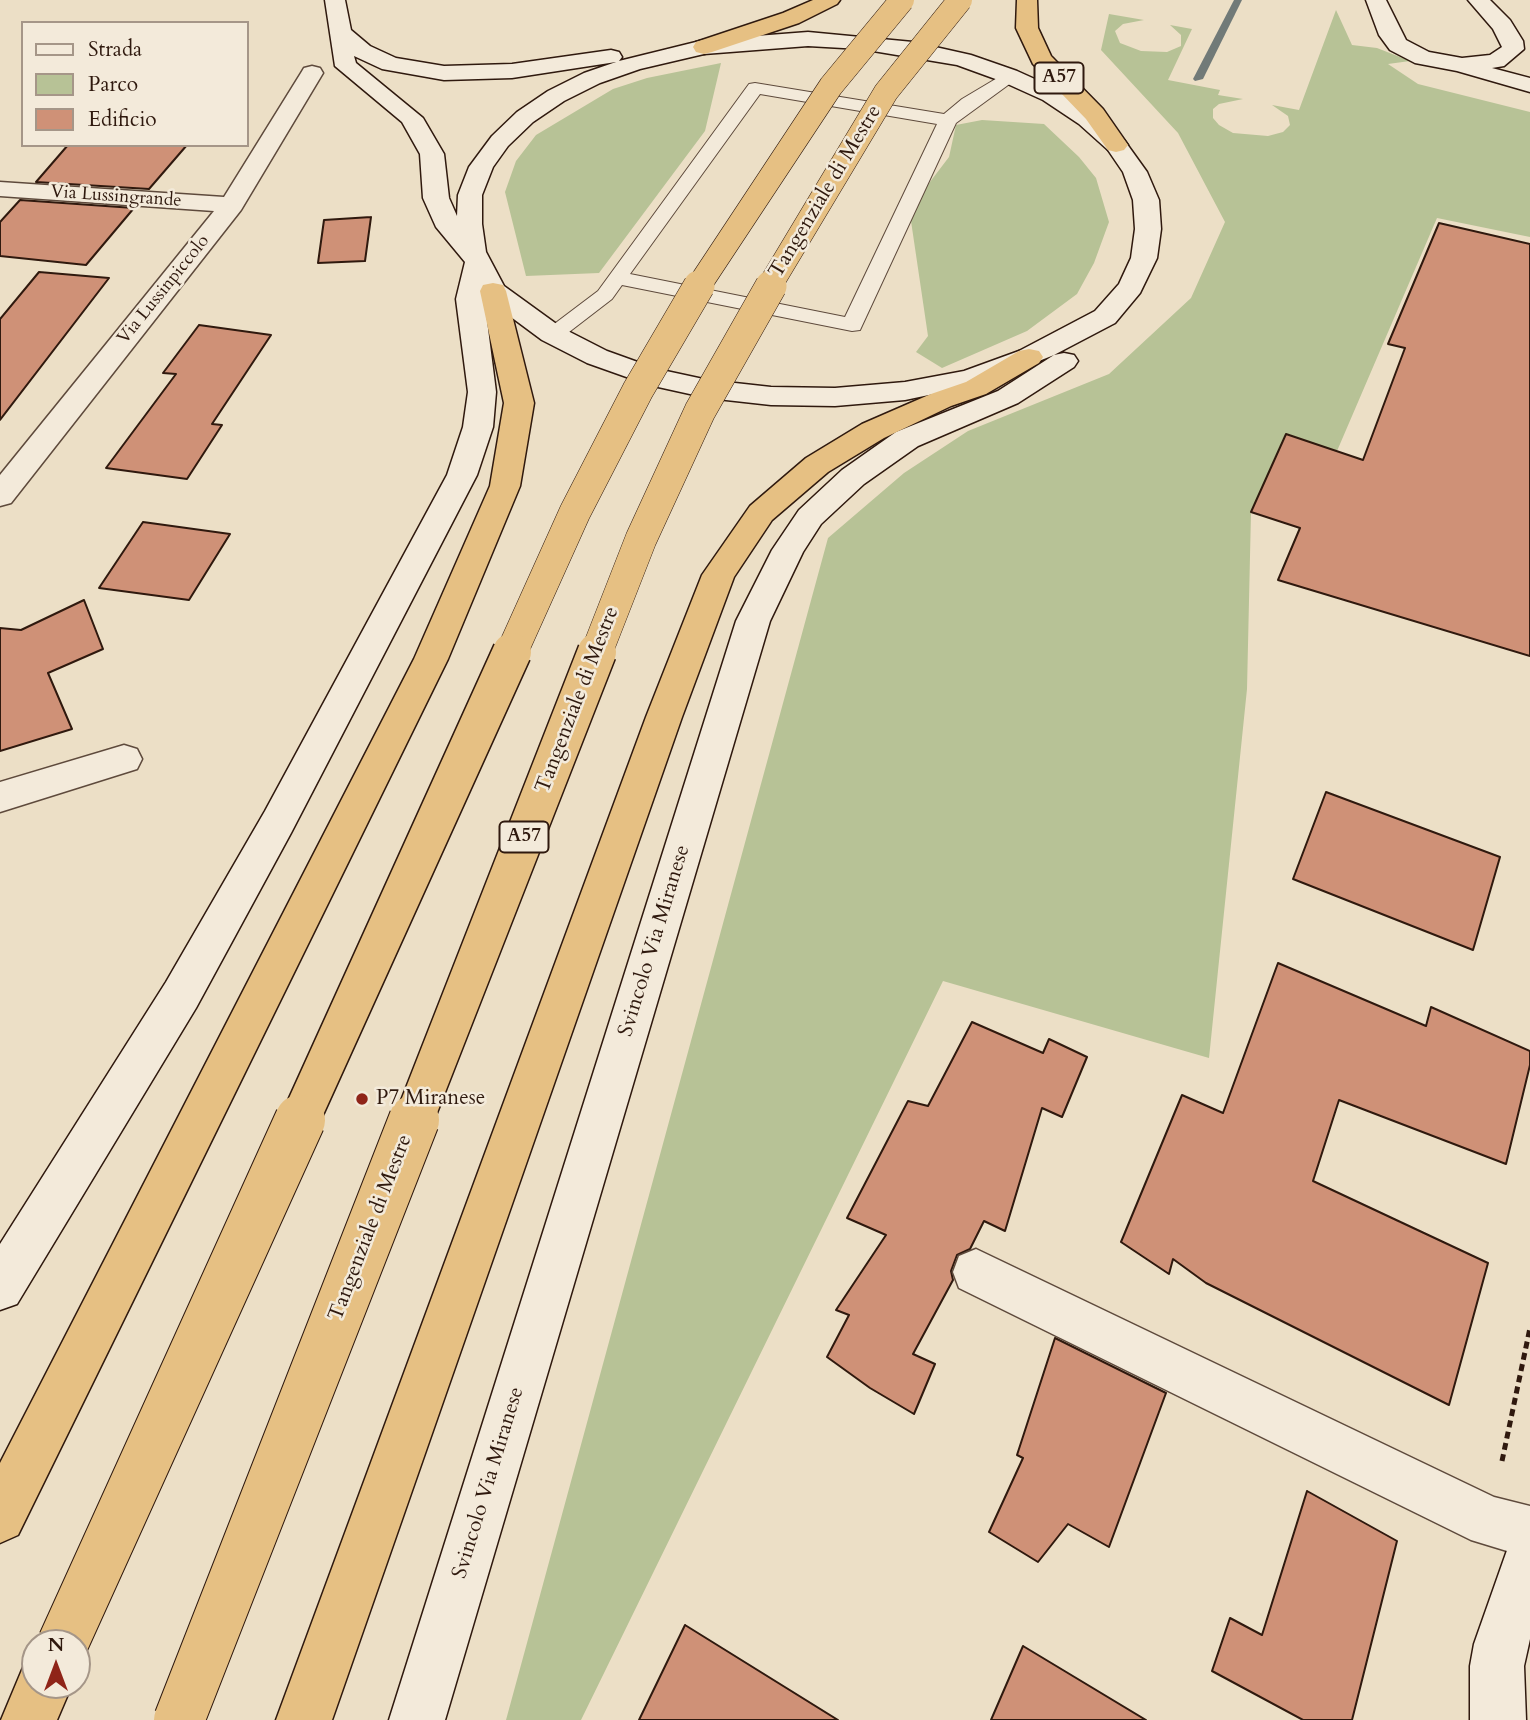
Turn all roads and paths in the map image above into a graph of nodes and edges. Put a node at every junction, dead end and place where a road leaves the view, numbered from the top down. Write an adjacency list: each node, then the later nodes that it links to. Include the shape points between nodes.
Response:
1 (335, 0): 8 (street)
2 (830, 0): 9 (highway)
3 (902, 0): 36 (highway, bridge, via 831,86 692,297 575,512)
4 (960, 0): 39 (highway, Tangenziale di Mestre / A57, bridge, via 886,92 754,312 700,411 641,539)
5 (1027, 0): 18 (highway, A57, via 1027,28 1041,59 1095,114)
6 (1376, 0): 12 (street, via 1398,45 1423,58)
7 (1478, 0): 10 (street, via 1507,33)
8 (341, 32): 11 (street, via 362,51 390,64 444,73 512,71); 21 (street, via 346,66 411,117 423,135 432,154 436,198 449,227)
9 (704, 47): 11 (street, Svincolo Via Miranese); 15 (street, Svincolo Via Miranese, via 795,40 861,42 963,60)
10 (1512, 50): 12 (street, via 1496,61); 13 (street)
11 (676, 52): 21 (street, via 592,78 556,96 500,141 481,167 470,195 469,224)
12 (1454, 65): 16 (street)
13 (1530, 69)
14 (312, 73): 20 (street, Via Lussinpiccolo)
15 (1009, 76): 17 (lane); 18 (street, Svincolo Via Miranese, via 1051,95)
16 (1530, 85)
17 (948, 120): 22 (lane, via 755,88); 22 (lane, via 852,325)
18 (1116, 145): 23 (street, Svincolo Via Miranese, via 1135,172 1146,200 1148,229 1144,258 1131,287)
19 (0, 188): 20 (street, Via Lussingrande)
20 (232, 205): 26 (street, Via Lussinpiccolo)
21 (481, 269): 24 (street); 30 (street, via 470,299 482,392 478,427 462,475 181,995); 33 (highway, via 510,354 519,403 505,486 431,659)
22 (617, 278): 24 (lane, via 605,295)
23 (1105, 317): 25 (street); 41 (street, Svincolo Via Miranese, via 1062,363 1007,397 907,439 853,477 810,517 752,621)
24 (552, 334): 25 (street, via 649,376 771,396 905,391 971,378)
25 (1029, 357): 40 (highway, via 976,388 873,431 817,465 761,513 718,575)
26 (0, 496)
27 (124, 759): 28 (street)
28 (0, 797)
29 (976, 1272): 34 (street, via 1489,1522)
30 (0, 1287)
31 (1530, 1328): 32 (path)
32 (1502, 1461)
33 (0, 1517)
34 (1530, 1532)
35 (1530, 1558): 42 (street, via 1501,1644)
36 (69, 1629)
37 (38, 1699): 38 (highway)
38 (29, 1720)
39 (178, 1720)
40 (304, 1720)
41 (417, 1720)
42 (1498, 1720)

